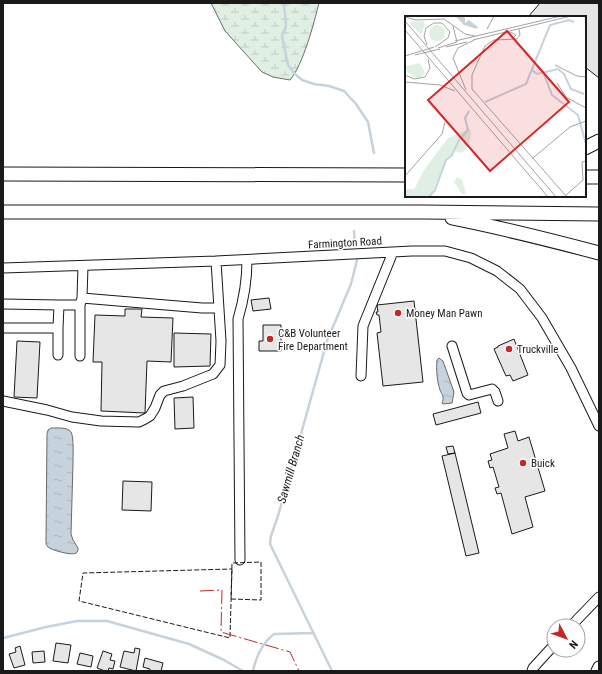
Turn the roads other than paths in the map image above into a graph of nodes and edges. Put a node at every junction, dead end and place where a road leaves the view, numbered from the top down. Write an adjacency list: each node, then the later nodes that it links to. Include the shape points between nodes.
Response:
1 (599, 141): 2 (highway)
2 (586, 148)
3 (3, 174): 4 (highway)
4 (405, 175)
5 (586, 177): 6 (highway)
6 (599, 178)
7 (3, 212): 8 (highway)
8 (423, 212): 9 (highway); 11 (highway)
9 (599, 214)
10 (393, 252): 12 (street, Farmington Road); 25 (street, via 363,326); 28 (street, Farmington Road, via 445,251 472,258 497,271 520,289 542,318)
11 (599, 253)
12 (248, 260): 13 (street, Farmington Road); 29 (street, via 244,298 238,319)
13 (216, 261): 14 (street, Farmington Road); 19 (street)
14 (83, 266): 15 (street, Farmington Road); 16 (street)
15 (3, 268)
16 (81, 301): 18 (street); 19 (street); 24 (street)
17 (3, 304): 18 (street)
18 (59, 304): 21 (street)
19 (219, 308): 26 (street, via 221,341 218,369 213,374 164,391 150,416 139,422 72,417)
20 (3, 328): 21 (street)
21 (58, 328): 23 (street)
22 (452, 346): 27 (street, via 467,393 469,395 492,390)
23 (58, 355)
24 (80, 356)
25 (361, 376)
26 (3, 401)
27 (498, 401)
28 (599, 426)
29 (240, 560)
30 (599, 597): 31 (street)
31 (579, 618)
32 (546, 654): 35 (street)
33 (546, 657): 36 (street)
34 (599, 667): 37 (main road)
35 (532, 671)
36 (539, 671)
37 (597, 671)

